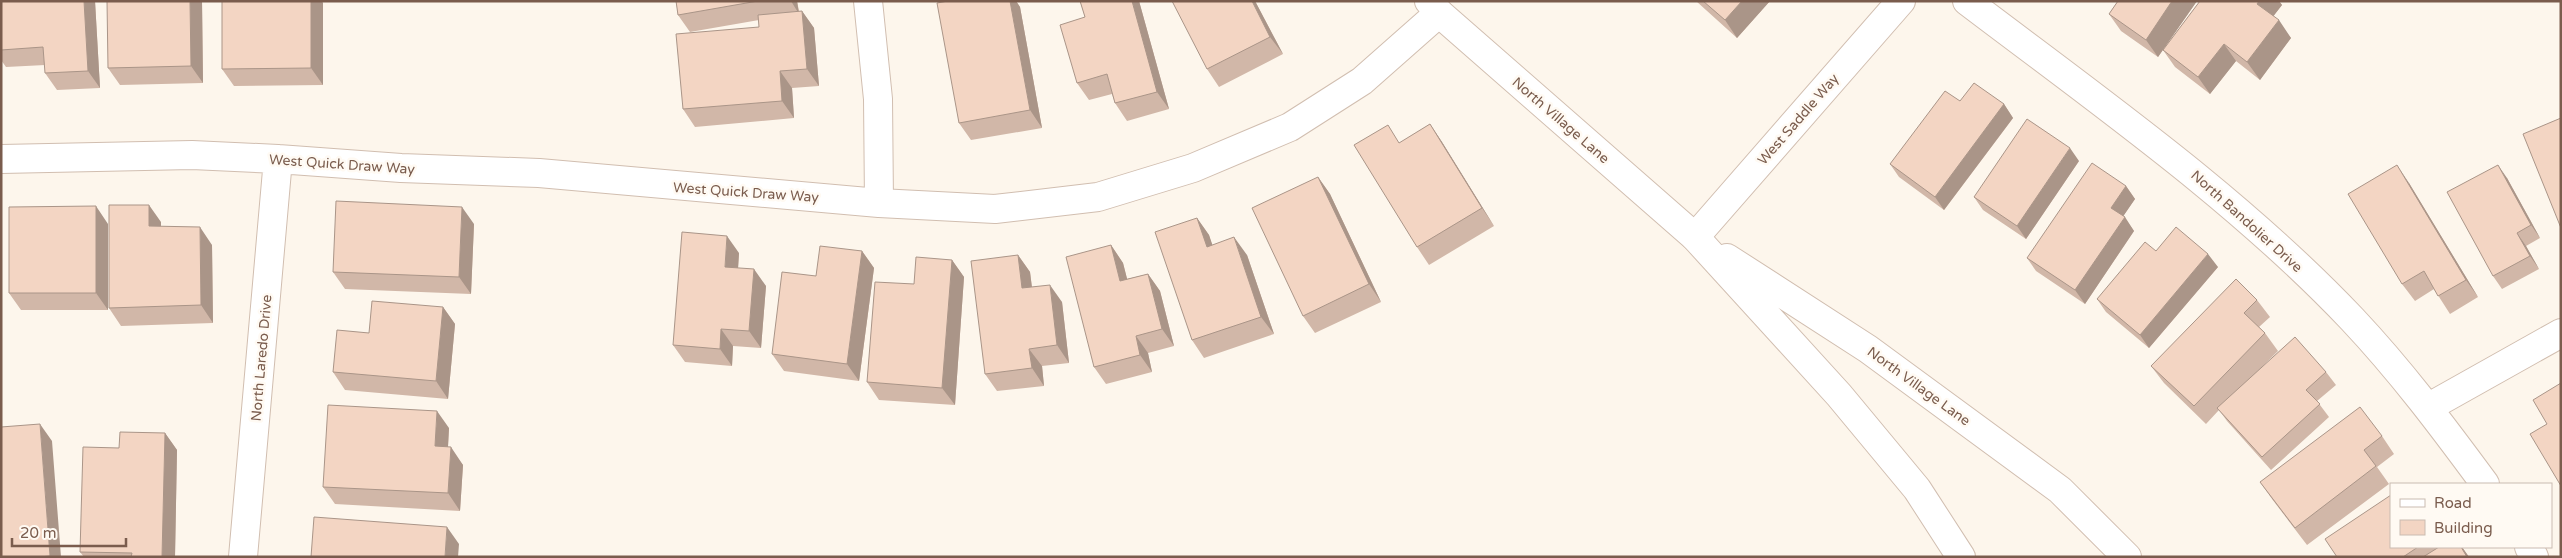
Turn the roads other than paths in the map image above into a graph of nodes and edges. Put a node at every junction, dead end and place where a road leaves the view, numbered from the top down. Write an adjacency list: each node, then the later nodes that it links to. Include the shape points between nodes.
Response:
1 (868, 1): 7 (street, via 878,99)
2 (1901, 1): 8 (street, West Saddle Way)
3 (1967, 1): 10 (street, North Bandolier Drive, via 2183,164 2272,240 2352,319)
4 (1434, 7): 7 (street, West Quick Draw Way, via 1362,81 1290,127 1193,168 1098,197 995,209); 8 (street, North Village Lane)
5 (1, 159): 6 (street, West Quick Draw Way, via 192,155)
6 (278, 159): 7 (street, West Quick Draw Way, via 539,174); 12 (street, North Laredo Drive)
7 (879, 203)
8 (1695, 237): 13 (street, North Village Lane, via 1851,410 1917,489); 14 (street, North Village Lane, via 1868,349 2060,490)
9 (2561, 333): 10 (street)
10 (2429, 408): 11 (street, North Bandolier Drive)
11 (2484, 483)
12 (244, 557)
13 (1961, 557)
14 (2127, 557)

